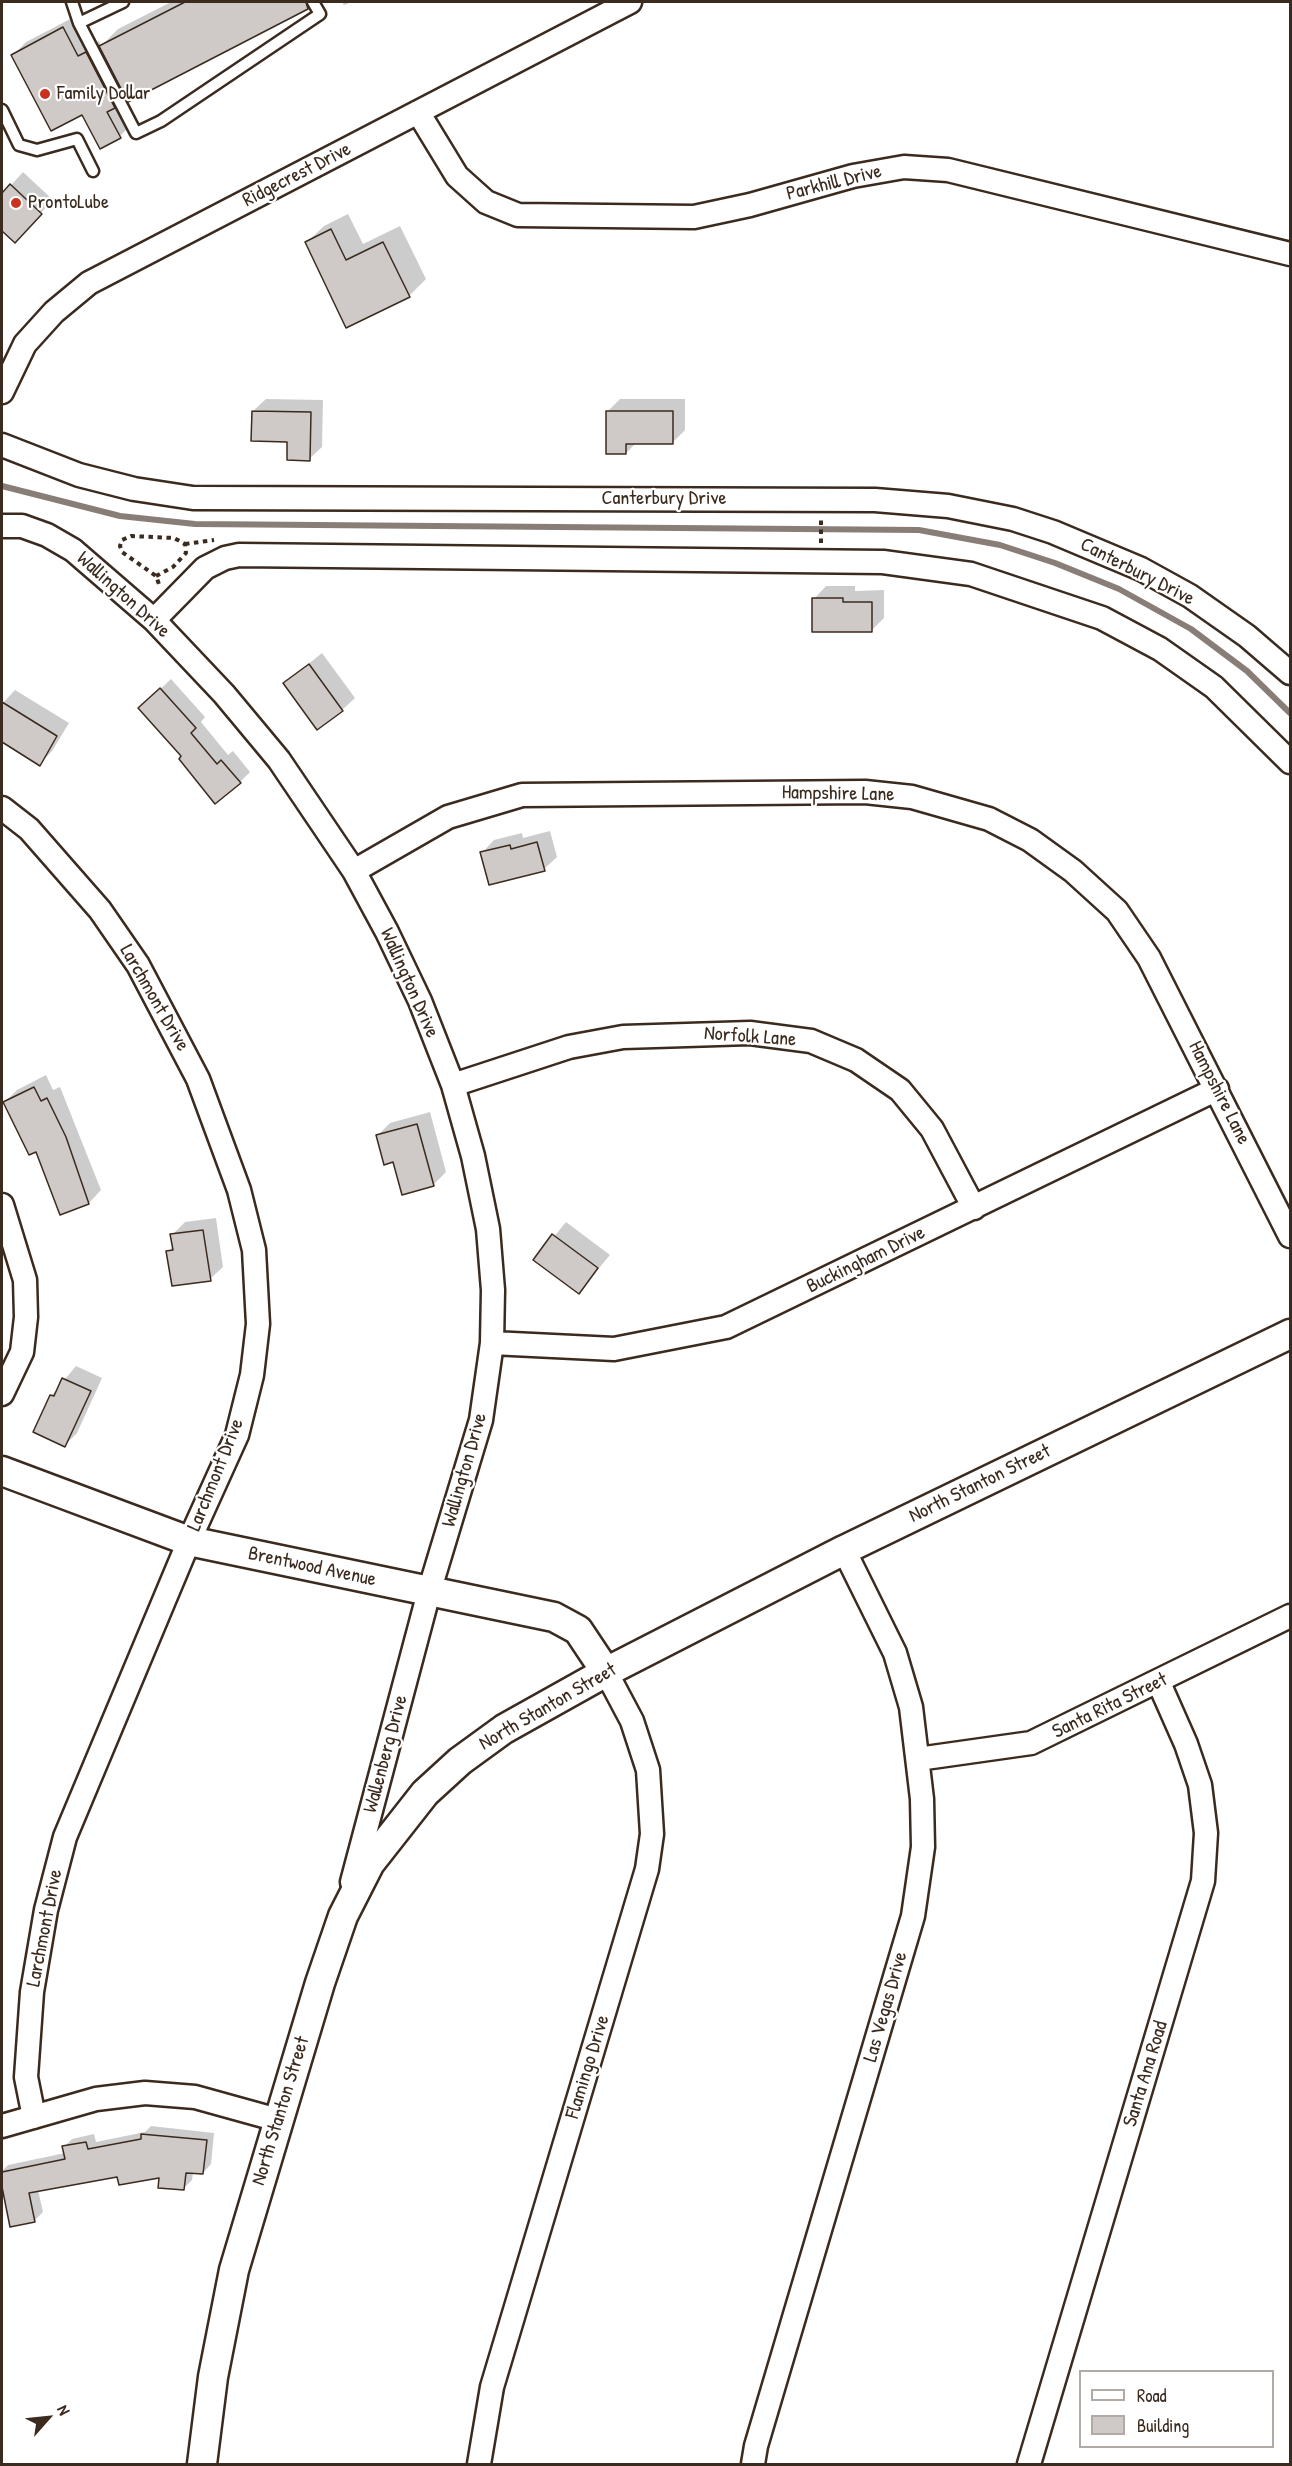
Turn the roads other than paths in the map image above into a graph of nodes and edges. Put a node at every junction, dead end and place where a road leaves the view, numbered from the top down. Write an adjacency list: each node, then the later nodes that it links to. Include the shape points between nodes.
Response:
1 (72, 2): 5 (lane)
2 (123, 2): 5 (lane)
3 (313, 2): 5 (lane, via 320,14 161,121 136,133)
4 (630, 2): 7 (street, Ridgecrest Drive)
5 (80, 23)
6 (2, 110): 8 (lane)
7 (418, 112): 10 (street, Parkhill Drive, via 457,176 486,202 518,215 694,217 853,176 904,167 948,170); 11 (street, Ridgecrest Drive, via 89,283 54,312 25,345)
8 (5, 124): 9 (lane, via 19,145 37,150 77,139)
9 (93, 171)
10 (1290, 254)
11 (2, 392)
12 (2, 445): 15 (street, Canterbury Drive, via 79,475 193,498 875,500 948,506 1013,519 1141,569 1200,603)
13 (2, 526): 14 (street, Wallington Drive, via 22,526 46,534 73,550)
14 (154, 620): 16 (street, via 205,568 239,555 883,562 971,574 1102,618 1160,649 1214,687); 18 (street, Wallington Drive, via 279,760)
15 (1290, 673)
16 (1290, 762)
17 (2, 808): 28 (street, Larchmont Drive, via 29,828 100,910 138,965 198,1078 221,1135 247,1220 254,1250 258,1324 252,1376 237,1435)
18 (354, 871): 19 (street, Wallington Drive, via 420,1001); 20 (street, Hampshire Lane, via 448,817 522,795 865,792 950,805 1030,840 1073,871 1117,911 1149,958)
19 (453, 1085): 22 (street, Norfolk Lane, via 569,1047 623,1037 750,1033 811,1041 856,1060 900,1090 932,1130); 25 (street, Wallington Drive, via 488,1229)
20 (1217, 1089): 22 (street, Buckingham Drive); 23 (street, Hampshire Lane)
21 (2, 1205): 26 (street, via 25,1280 26,1317 21,1352)
22 (974, 1208): 25 (street, Buckingham Drive, via 726,1328 614,1349)
23 (1290, 1236)
24 (1290, 1334): 29 (street, North Stanton Street)
25 (492, 1343): 30 (street, Wallington Drive, via 481,1420)
26 (2, 1394)
27 (2, 1471): 28 (street, Brentwood Avenue)
28 (189, 1541): 30 (street, Brentwood Avenue); 36 (street, Larchmont Drive, via 62,1848 46,1910 32,1992 26,2077)
29 (844, 1550): 32 (street, North Stanton Street); 34 (street, Las Vegas Drive, via 896,1653 911,1707)
30 (429, 1592): 32 (street, Brentwood Avenue, via 567,1622 578,1630); 35 (street, Wallenberg Drive)
31 (1290, 1616): 33 (street, Santa Rita Street)
32 (606, 1672): 35 (street, North Stanton Street, via 504,1729 434,1785 370,1863); 40 (street, Flamingo Drive, via 632,1721 648,1770 652,1834 647,1869 492,2387)
33 (1159, 1683): 34 (street, Santa Rita Street, via 1031,1743); 42 (street, Santa Ana Road, via 1200,1785 1206,1833 1203,1881)
34 (918, 1759): 41 (street, Las Vegas Drive, via 923,1847 913,1916)
35 (343, 1916): 37 (street, North Stanton Street)
36 (34, 2117): 37 (street, via 96,2099 145,2093 195,2097); 38 (street)
37 (278, 2120): 39 (street, North Stanton Street, via 234,2270 213,2377)
38 (2, 2126)
39 (202, 2464)
40 (479, 2464)
41 (753, 2464)
42 (1029, 2464)

